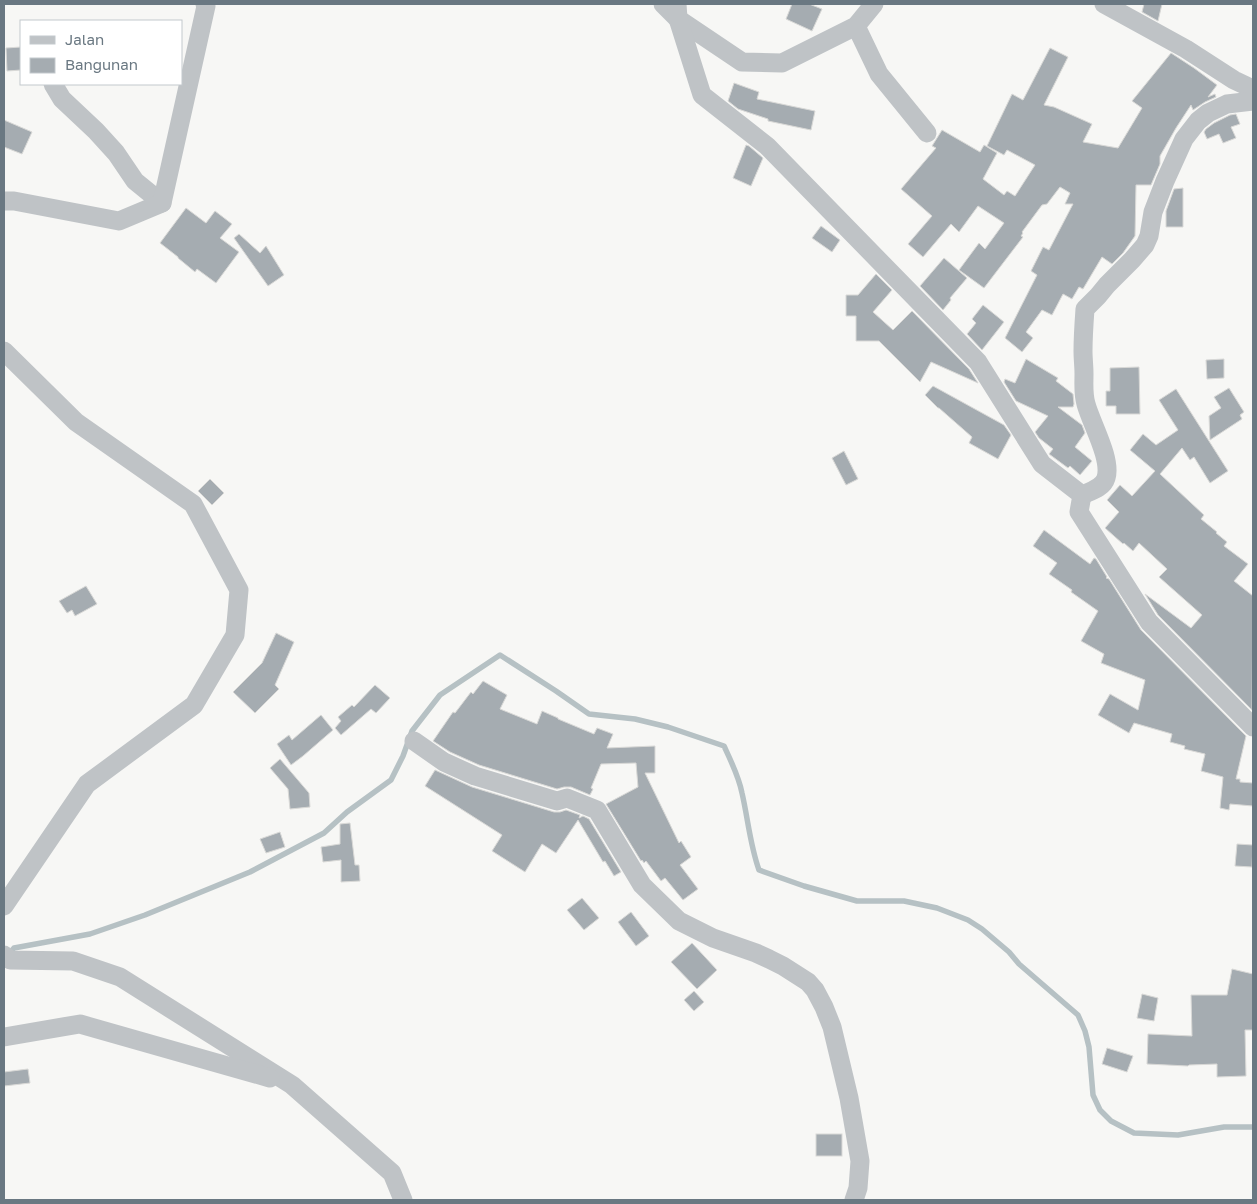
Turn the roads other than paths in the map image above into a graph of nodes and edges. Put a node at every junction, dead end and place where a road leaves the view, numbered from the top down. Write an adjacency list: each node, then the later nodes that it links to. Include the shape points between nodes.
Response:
1 (205, 4): 12 (street)
2 (664, 4): 5 (street)
3 (874, 4): 6 (street)
4 (1104, 4): 8 (street)
5 (677, 11): 6 (street, via 742,62 782,63); 14 (street, via 702,95 767,146 978,362 1042,464)
6 (856, 26): 10 (street, via 880,74)
7 (54, 85): 12 (street, via 62,99 116,153 135,181)
8 (1253, 89)
9 (1253, 101): 14 (street, via 1227,104 1198,121 1184,139 1165,181 1145,246 1085,309 1083,390 1107,473 1102,486)
10 (927, 133)
11 (4, 201): 12 (street, via 118,221)
12 (162, 203)
13 (4, 351): 17 (street, via 76,422 193,504 239,590 235,635 194,705 87,784)
14 (1082, 495): 15 (street, via 1079,512 1149,622)
15 (1253, 727)
16 (414, 742): 22 (street, via 444,762 476,776 557,800 567,798 597,810 642,885 678,921 762,956 808,982 832,1027 849,1098 860,1161)
17 (4, 906)
18 (4, 955): 20 (street, via 10,960 74,961 120,977)
19 (4, 1037): 20 (street, via 80,1024)
20 (292, 1085): 21 (street, via 392,1173)
21 (403, 1200)
22 (854, 1200)

